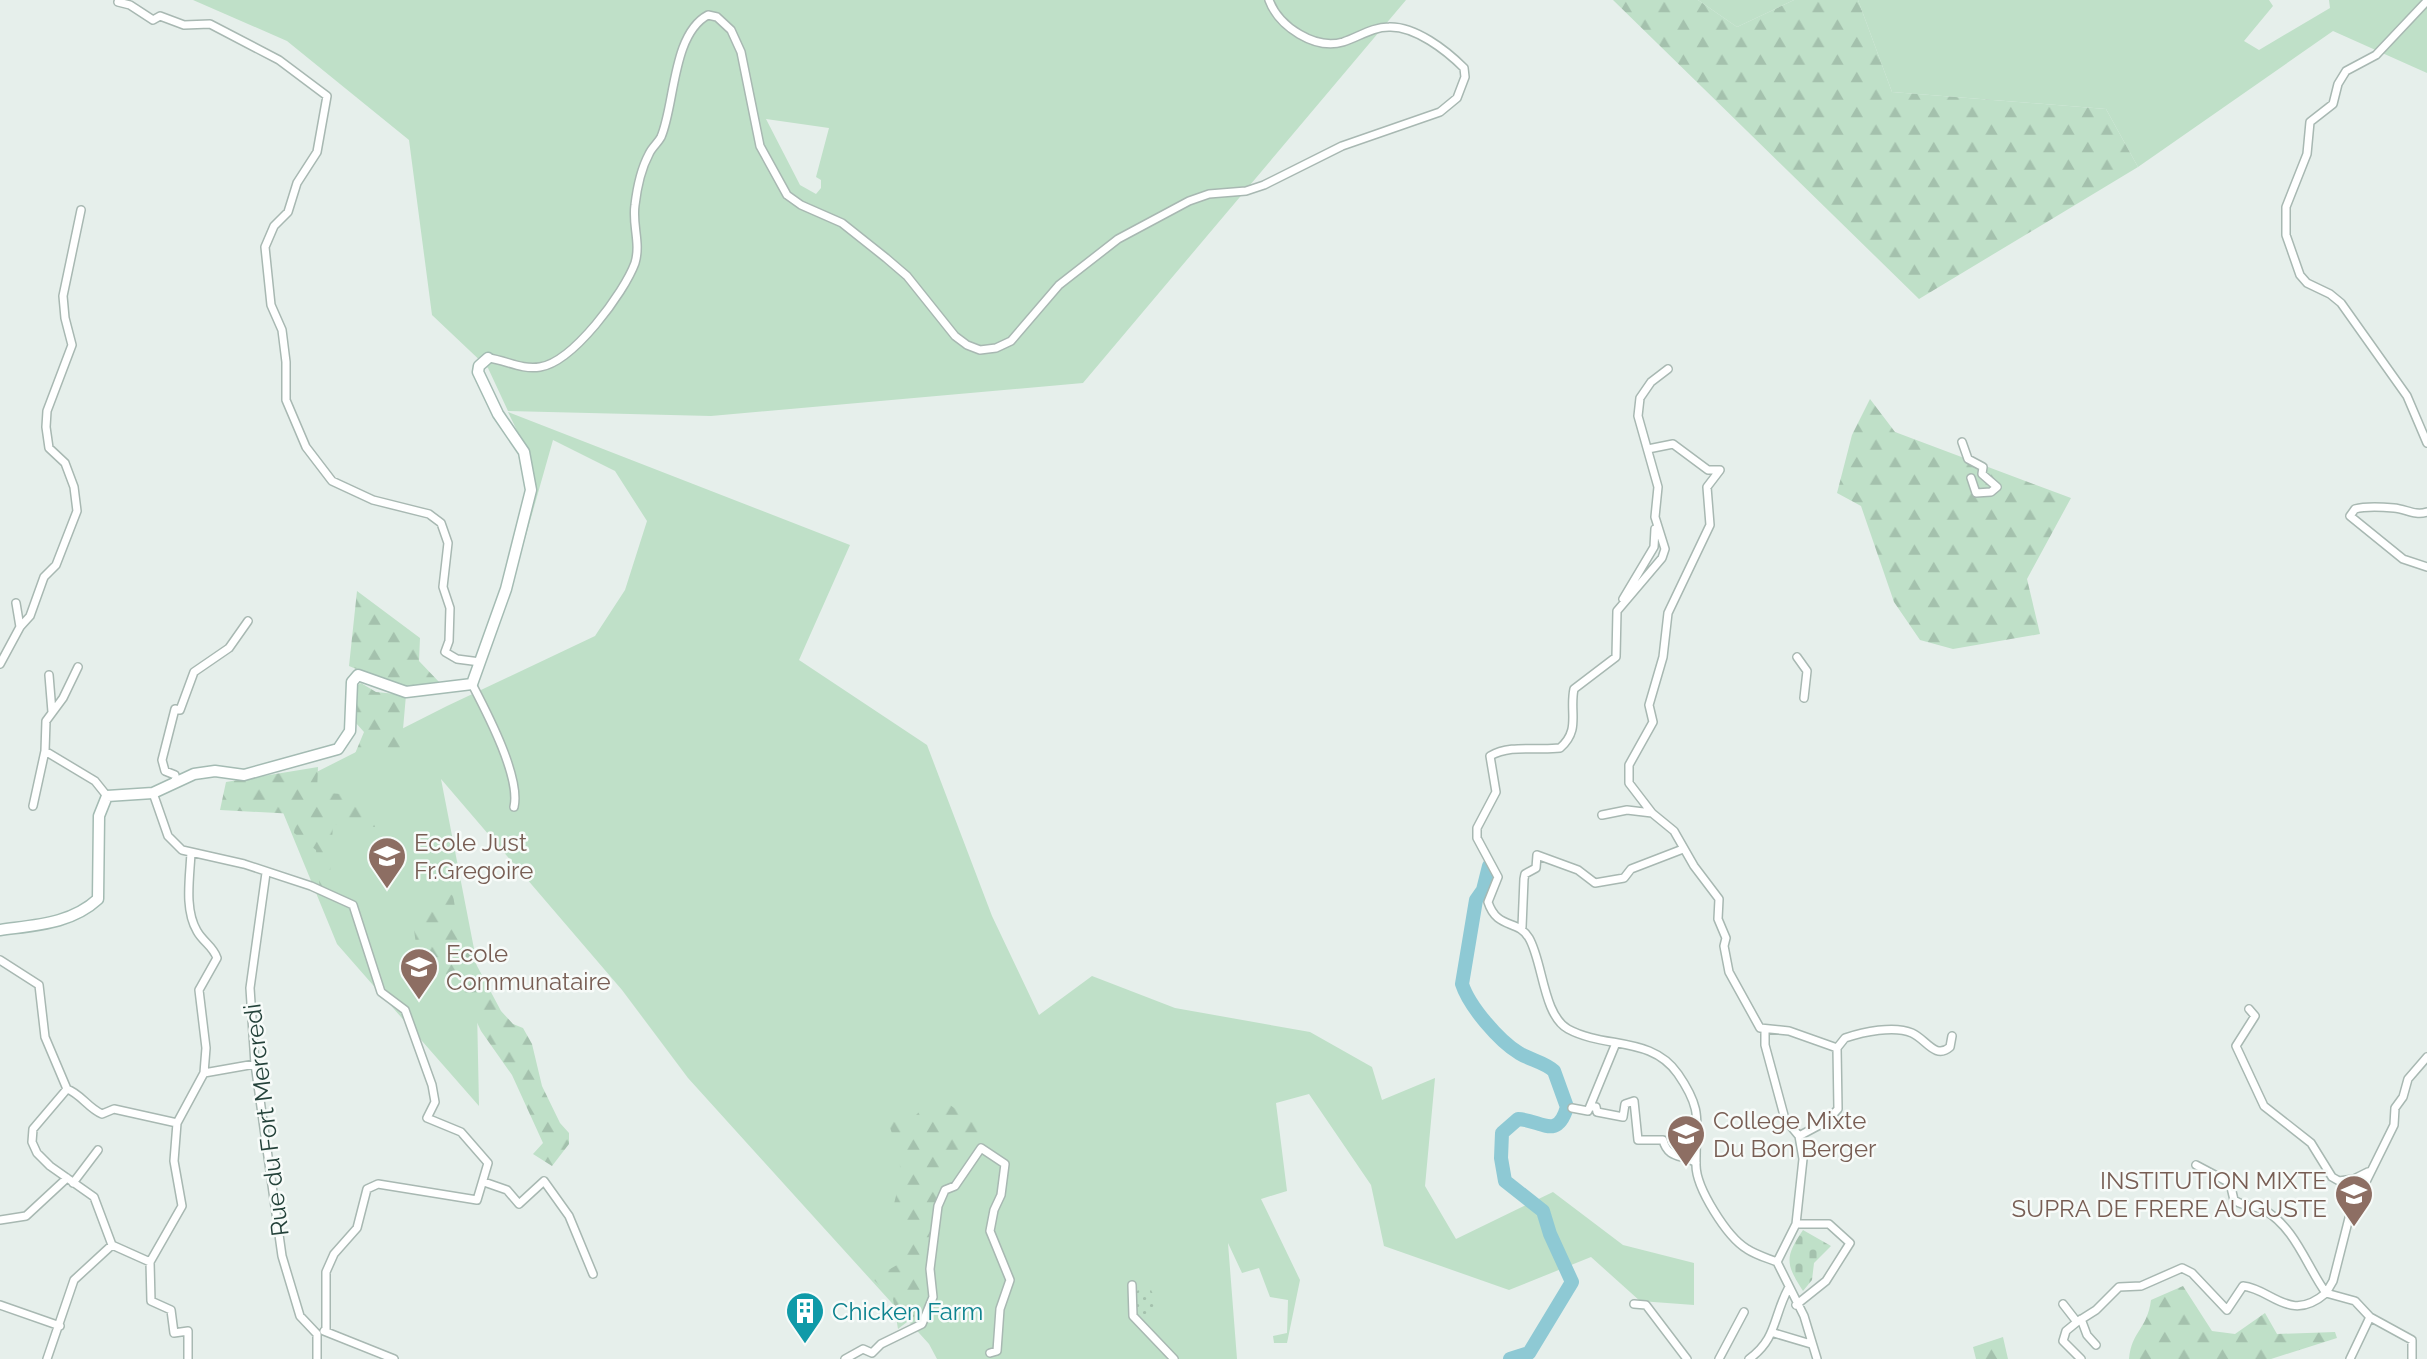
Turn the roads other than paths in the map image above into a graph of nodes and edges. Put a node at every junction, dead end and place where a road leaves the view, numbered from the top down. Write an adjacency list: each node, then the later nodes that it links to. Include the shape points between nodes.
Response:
1 (1269, 0): 5 (street, via 1296,32 1329,45 1391,26 1423,38 1464,68 1457,99 1425,119 1342,146 1264,186 1189,201 1118,239 1059,285 1011,341 988,350 973,348 955,336 907,276 842,223 787,195 760,146 741,52 731,30 708,15 699,22 679,59 662,136 644,166 634,208 638,247 625,283 561,359 529,368)
2 (2427, 1): 8 (street, via 2375,55 2346,71 2337,84 2333,104 2310,122 2306,154 2291,190 2285,221 2300,275 2341,303 2407,396)
3 (118, 2): 19 (street, via 153,20 160,16 184,25 210,24 279,60 328,98 317,152 265,247 271,305 282,330 289,411 306,447 332,481 373,500 429,514 440,523 448,543 443,587 450,608 446,652 457,659)
4 (81, 210): 17 (street, via 63,296 72,345 47,411 46,427 49,448 65,463 74,487 77,511 56,565 44,577 30,617)
5 (488, 358): 19 (street, via 478,372 498,414 524,452 531,490 506,589)
6 (1668, 369): 9 (street, via 1640,398 1637,415)
7 (1962, 442): 10 (street, via 1968,459 1983,467 1984,478 1997,487 1976,493)
8 (2427, 443)
9 (1648, 449): 12 (street, via 1658,487); 32 (street, via 1674,444 1708,470 1720,470 1707,487 1710,525 1668,613 1663,657 1649,705 1653,722 1628,773 1629,783)
10 (1971, 478)
11 (2427, 512): 13 (street, via 2360,508 2350,516 2403,559)
12 (1655, 517): 15 (street, via 1654,547); 15 (street, via 1665,548 1662,558)
13 (2427, 567)
14 (16, 603): 17 (street)
15 (1621, 603): 37 (street, via 1615,624 1616,657 1577,684 1570,740 1560,748 1499,750 1490,756 1496,792 1476,828 1498,877 1488,902 1498,920)
16 (248, 621): 27 (street, via 229,648 194,672 180,710 175,709 162,760 165,772 175,775)
17 (20, 627): 20 (street)
18 (1797, 657): 24 (street, via 1807,671)
19 (480, 662): 23 (street)
20 (0, 664)
21 (78, 667): 25 (street)
22 (49, 675): 25 (street)
23 (472, 684): 27 (street, via 406,692 358,675 352,682 351,731 338,749 244,775 215,771); 31 (street, via 503,749 516,798)
24 (1804, 698)
25 (52, 712): 26 (street, via 46,721)
26 (45, 751): 29 (street, via 95,781); 30 (street)
27 (176, 782): 28 (street)
28 (153, 793): 29 (street); 35 (street, via 168,836)
29 (107, 796): 38 (street, via 99,816 98,899 82,913)
30 (33, 806)
31 (514, 807)
32 (1652, 813): 33 (street, via 1628,810); 34 (street, via 1674,831)
33 (1601, 815)
34 (1683, 849): 37 (street, via 1631,869 1624,878 1595,883 1578,870 1537,855 1536,867 1525,874); 41 (street, via 1719,899 1718,919 1726,938 1729,972 1753,1019)
35 (191, 852): 36 (street); 47 (street, via 189,907 197,932 218,958 199,990)
36 (266, 873): 46 (street, Rue du Fort Mercredi, via 250,988); 58 (street, via 353,905 381,992 405,1010 432,1085 435,1102 428,1118 461,1132 488,1163)
37 (1522, 927): 43 (street, via 1539,964 1553,1014 1565,1028)
38 (0, 930)
39 (0, 960): 48 (street, via 39,985 45,1037)
40 (2249, 1009): 56 (street, via 2255,1016 2236,1046 2264,1106 2312,1143 2332,1177 2354,1179)
41 (1765, 1031): 44 (street, via 1789,1031); 52 (street, via 1785,1119)
42 (1952, 1037): 44 (street, via 1945,1052 1937,1052 1903,1030 1845,1038)
43 (1616, 1043): 49 (street); 54 (street, via 1661,1054 1680,1076 1699,1123)
44 (1837, 1048): 52 (street, via 1838,1109 1827,1121)
45 (2427, 1057): 56 (street, via 2408,1079 2395,1108 2394,1125)
46 (255, 1064): 47 (street); 78 (street, Rue du Fort Mercredi, via 282,1256 300,1316)
47 (204, 1073): 51 (street)
48 (67, 1089): 51 (street, via 102,1114 114,1109); 57 (street, via 33,1129 32,1142 50,1166)
49 (1590, 1107): 50 (street, via 1588,1111); 54 (street, via 1623,1117 1625,1104 1634,1101 1638,1140 1663,1140 1674,1156)
50 (1572, 1108)
51 (177, 1124): 62 (street, via 174,1161 182,1206)
52 (1799, 1136): 60 (street, via 1803,1159)
53 (98, 1150): 57 (street)
54 (1696, 1163): 63 (street, via 1702,1190 1734,1238)
55 (2196, 1165): 67 (street, via 2230,1183 2234,1200 2246,1208 2263,1209 2279,1224 2305,1255)
56 (2368, 1172): 67 (street)
57 (70, 1181): 59 (street, via 26,1216); 61 (street, via 94,1197)
58 (484, 1182): 64 (street, via 507,1190 519,1204 544,1181 569,1216); 76 (street, via 477,1200 378,1184 367,1189 357,1228 334,1254 326,1272)
59 (0, 1220)
60 (1796, 1224): 63 (street); 71 (street, via 1829,1224 1850,1243 1826,1281)
61 (112, 1245): 62 (street); 75 (street, via 74,1280)
62 (150, 1262): 83 (street, via 151,1301 171,1310 174,1333 188,1331)
63 (1777, 1262): 66 (street)
64 (593, 1274)
65 (1132, 1285): 87 (street, via 1133,1315)
66 (1788, 1289): 71 (street); 77 (street, via 1778,1308)
67 (2326, 1293): 73 (street, via 2355,1301); 74 (street, via 2304,1303 2280,1304 2243,1286 2227,1310 2182,1268 2141,1286 2119,1287)
68 (0, 1304): 75 (street)
69 (1634, 1304): 88 (street, via 1646,1305)
70 (2063, 1304): 74 (street)
71 (1796, 1305): 79 (street, via 1804,1315)
72 (1744, 1312): 89 (street)
73 (2370, 1317): 93 (street); 94 (street, via 2412,1340)
74 (2079, 1320): 80 (street); 92 (street, via 2066,1331 2063,1341)
75 (60, 1326): 82 (street)
76 (326, 1330): 78 (street); 85 (street)
77 (1774, 1333): 79 (street); 90 (street)
78 (317, 1334): 84 (street)
79 (1811, 1344): 91 (street)
80 (2096, 1345)
81 (990, 1353): 86 (street, via 997,1351 1000,1309 1010,1280 990,1231 1002,1195 1005,1164 981,1148 955,1186 945,1190 938,1206 930,1275 933,1292 922,1324 872,1353 863,1349)
82 (47, 1359)
83 (188, 1359)
84 (317, 1359)
85 (394, 1359)
86 (845, 1359)
87 (1174, 1359)
88 (1687, 1359)
89 (1719, 1359)
90 (1749, 1359)
91 (1817, 1359)
92 (2081, 1359)
93 (2350, 1359)
94 (2412, 1359)

